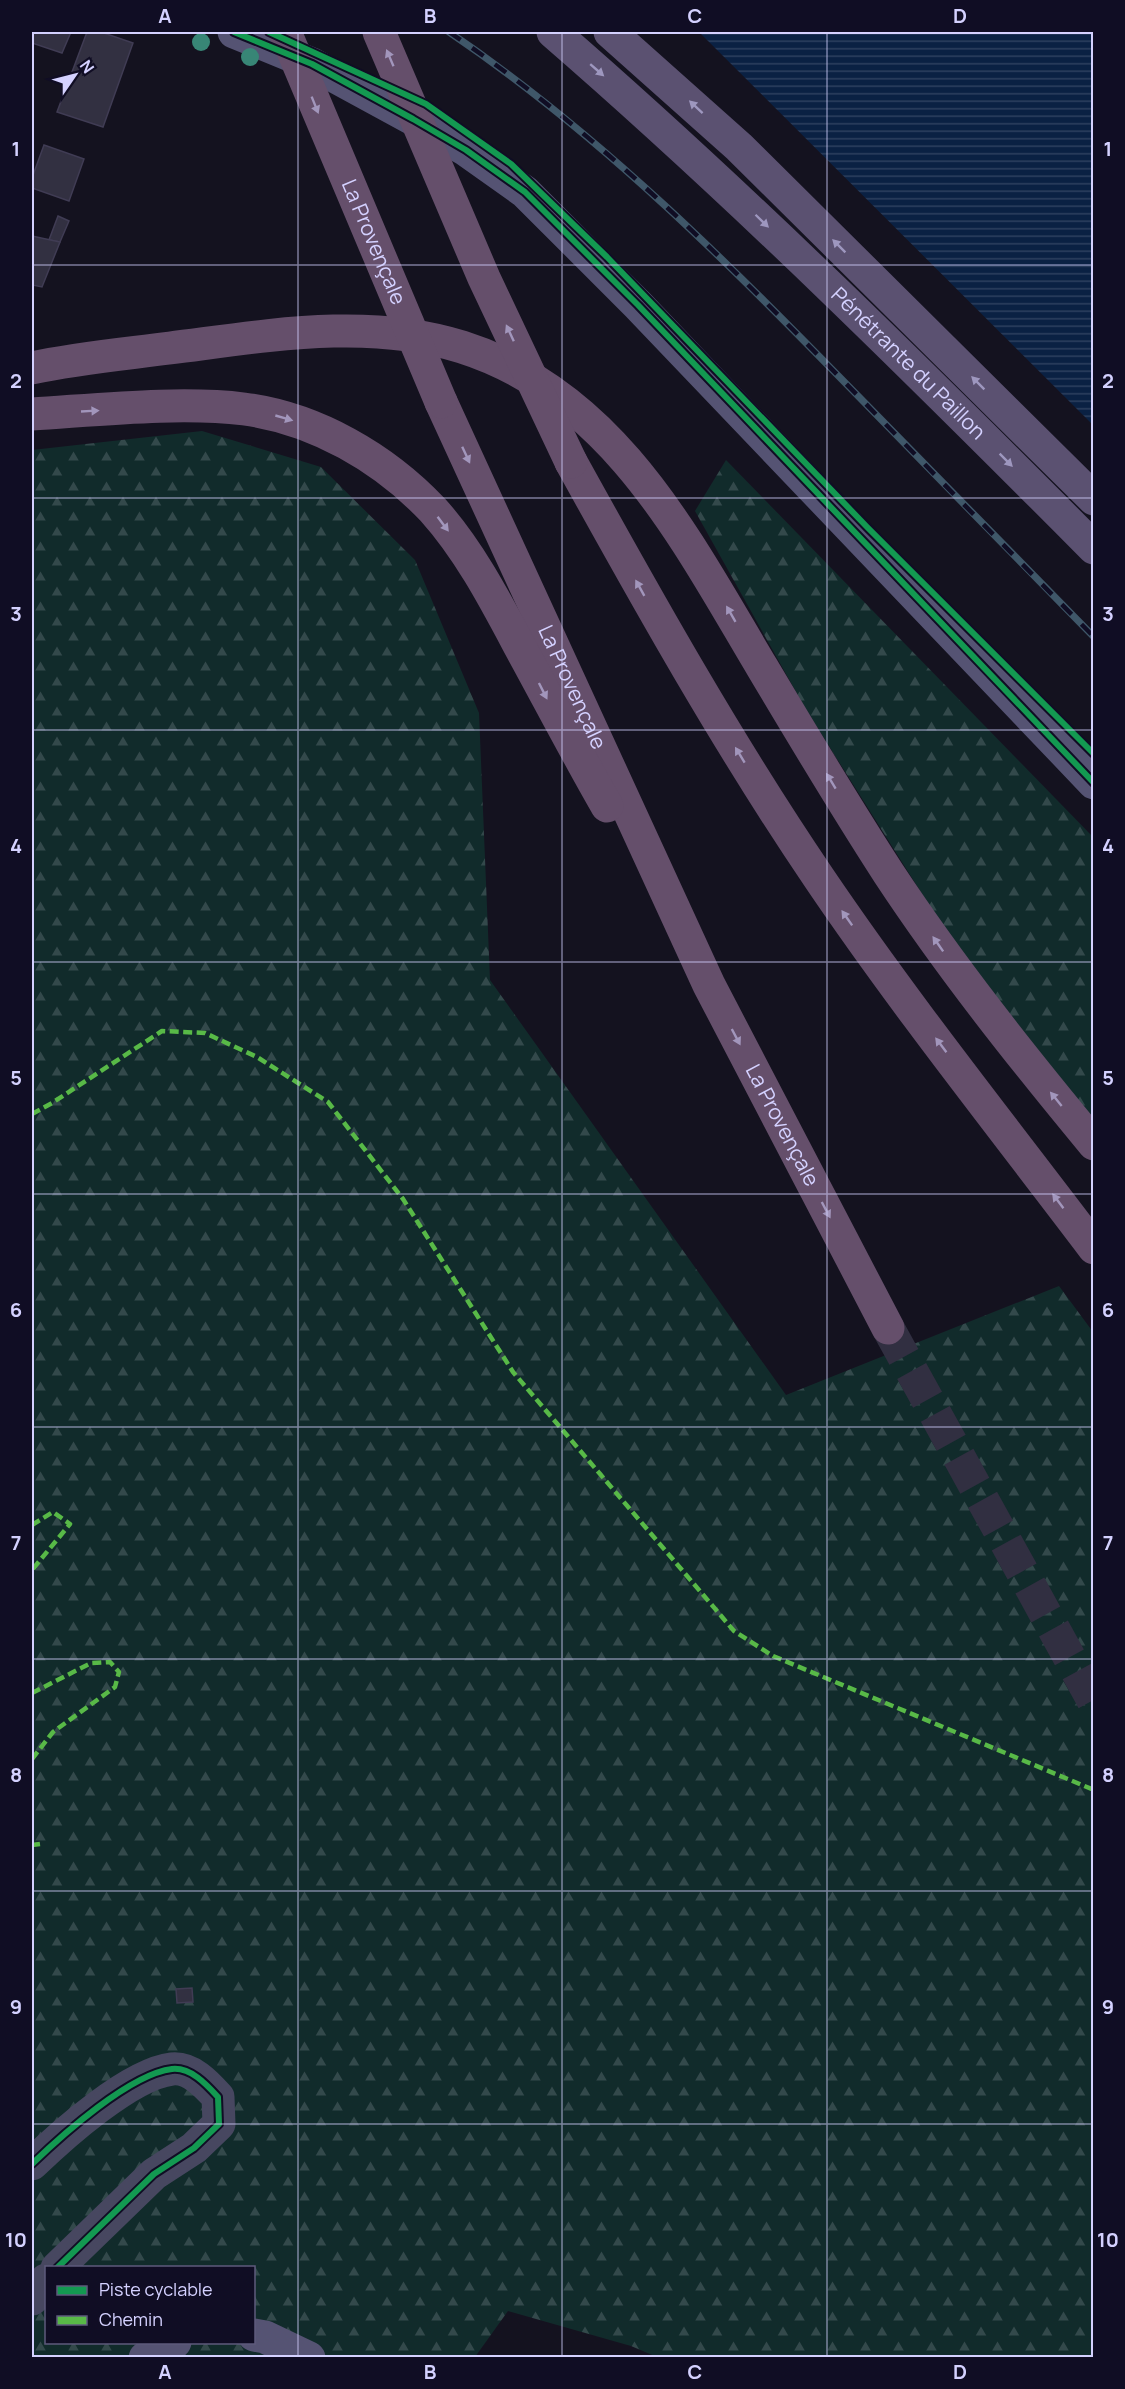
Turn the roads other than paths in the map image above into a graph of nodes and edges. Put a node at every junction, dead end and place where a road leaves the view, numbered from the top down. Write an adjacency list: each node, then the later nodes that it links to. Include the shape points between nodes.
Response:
1 (234, 32): 10 (street, via 312,64 466,150 525,192 638,305)
2 (285, 32): 11 (highway, La Provençale, one-way to 11, bridge, via 441,402)
3 (379, 32): 13 (highway, one-way to 3, bridge, via 820,879 756,782 648,602 571,462 484,278)
4 (553, 32): 9 (main road, Pénétrante du Paillon, one-way to 9, via 720,180)
5 (610, 32): 8 (main road, Pénétrante du Paillon, one-way to 5, via 739,147)
6 (32, 368): 12 (highway, one-way to 6, via 1024,1059 891,877 693,550 649,486 598,429 556,394 462,347 388,332 300,332)
7 (32, 414): 11 (highway, one-way to 11, via 244,409 320,429 396,476 433,510 492,594 566,735)
8 (1094, 499)
9 (1094, 548)
10 (1094, 783)
11 (709, 985): 14 (highway, La Provençale, one-way to 14)
12 (1094, 1144)
13 (1094, 1248)
14 (888, 1328)
15 (32, 2164): 16 (street, via 130,2085 173,2069 200,2077 218,2097 219,2124 194,2148 154,2174)
16 (59, 2266)
17 (45, 2281): 18 (street)
18 (32, 2299)
19 (255, 2335): 22 (street)
20 (173, 2344): 21 (street)
21 (145, 2358)
22 (309, 2358)

